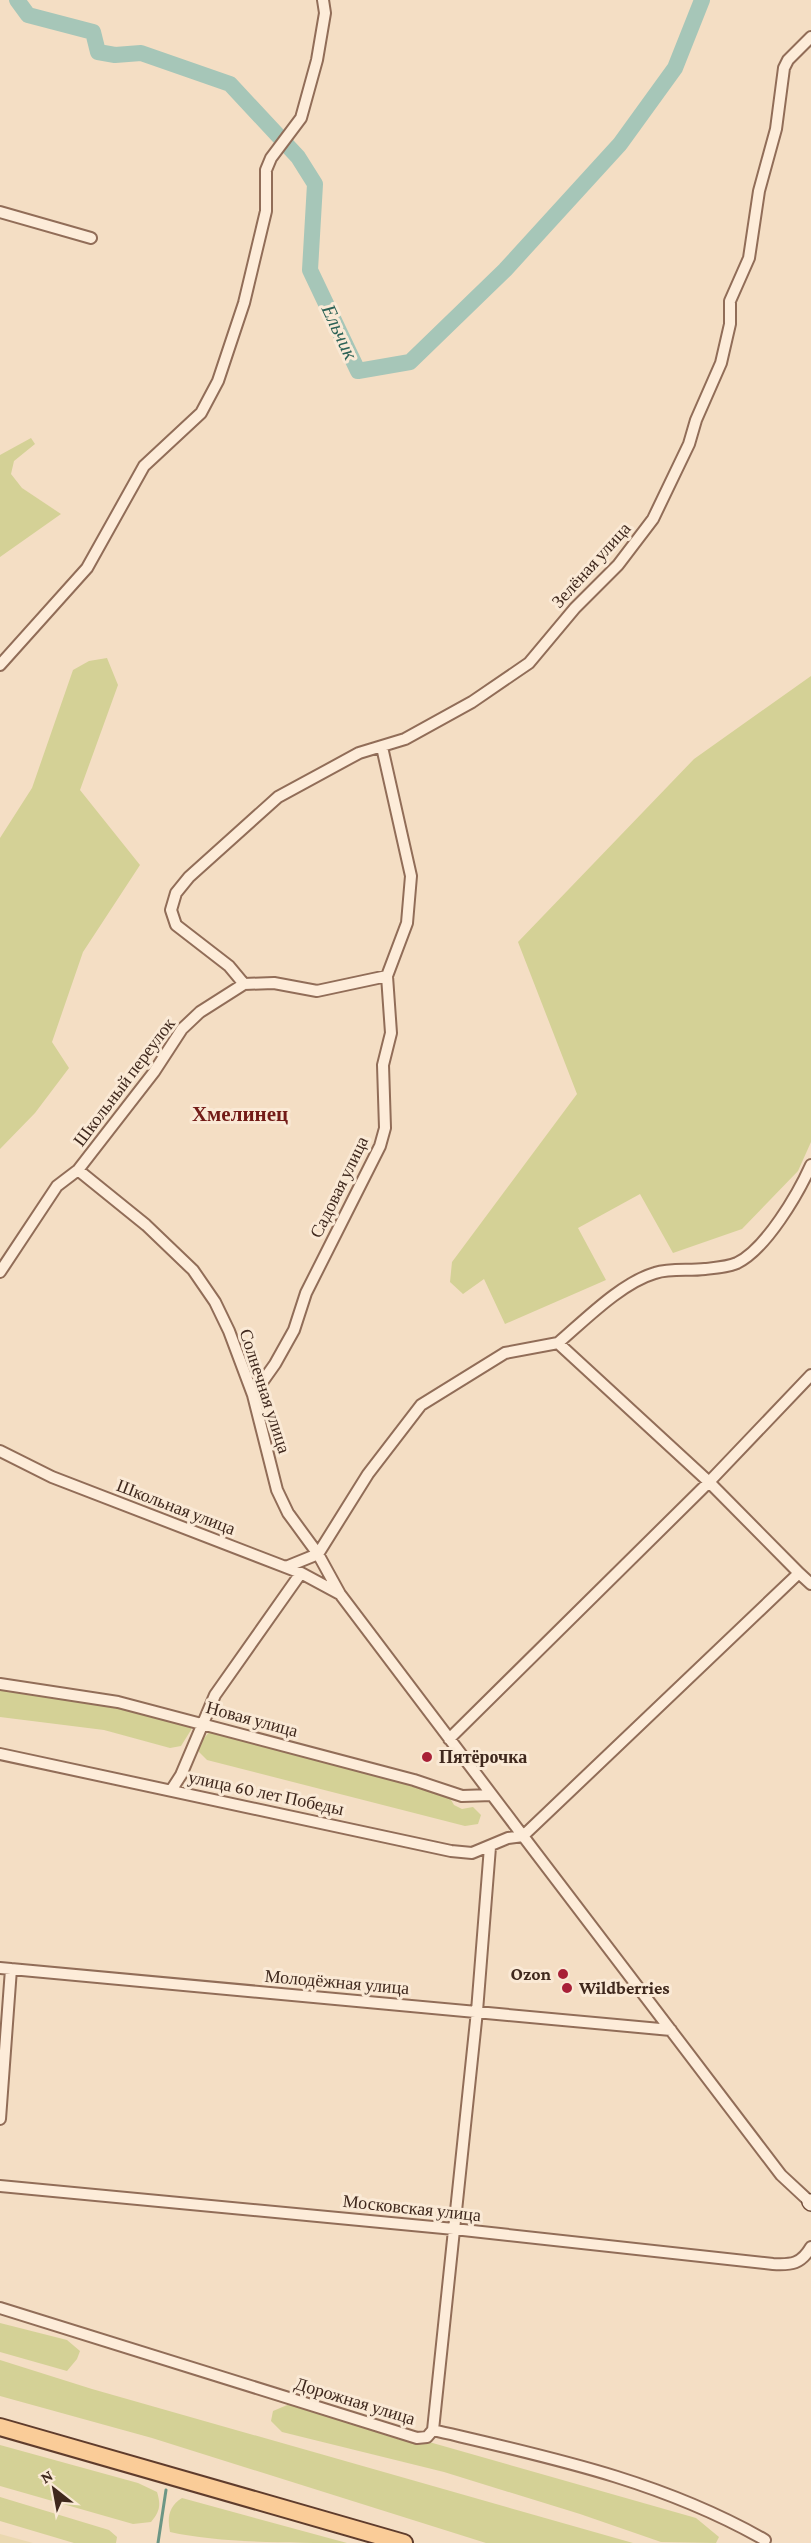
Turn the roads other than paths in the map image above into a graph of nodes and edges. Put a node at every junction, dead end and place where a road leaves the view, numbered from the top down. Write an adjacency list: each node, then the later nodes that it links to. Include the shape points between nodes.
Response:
1 (322, 0): 5 (street, via 325,13 317,60 301,118 266,170 266,211 244,303 218,381 201,413 144,466 87,568)
2 (811, 37): 6 (street, Зелёная улица, via 784,68 776,129 759,191 749,258 730,301 730,324 721,363 689,444 653,519 618,566 575,608 529,663 462,707 405,739)
3 (0, 212): 4 (street)
4 (91, 238)
5 (0, 665)
6 (382, 747): 7 (street, via 411,876 407,923); 8 (street, Зелёная улица, via 359,753 278,797 176,893 171,919)
7 (387, 976): 8 (street, Школьный переулок, via 317,991 274,983); 14 (street, Садовая улица, via 391,1033 384,1065 385,1128 380,1146 306,1293 294,1330)
8 (244, 984): 10 (street, Школьный переулок, via 200,1011 182,1029)
9 (811, 1165): 12 (street, via 768,1236 737,1263 656,1272 596,1310)
10 (78, 1170): 11 (street, Школьный переулок, via 57,1186); 14 (street, Солнечная улица, via 146,1225 193,1270 229,1331)
11 (0, 1272)
12 (558, 1344): 16 (street); 17 (street, via 506,1353 422,1405 368,1474)
13 (811, 1375): 16 (street)
14 (253, 1395): 17 (street, Солнечная улица, via 277,1490 288,1513)
15 (0, 1451): 18 (street, Школьная улица, via 52,1477)
16 (709, 1482): 20 (street); 25 (street)
17 (318, 1554): 18 (street); 22 (street, Солнечная улица)
18 (286, 1567): 19 (street, Школьная улица)
19 (301, 1573): 22 (street, Школьная улица); 24 (street, via 214,1695)
20 (799, 1573): 21 (street); 29 (street)
21 (811, 1584)
22 (340, 1594): 25 (street, Солнечная улица)
23 (0, 1684): 24 (street, Новая улица, via 118,1702)
24 (201, 1722): 27 (street); 28 (street, Новая улица, via 462,1796)
25 (449, 1739): 28 (street, Солнечная улица)
26 (0, 1754): 27 (street, улица 60 лет Победы)
27 (172, 1789): 30 (street, улица 60 лет Победы, via 451,1851 472,1852)
28 (492, 1795): 29 (street, Солнечная улица)
29 (523, 1836): 30 (street, улица 60 лет Победы); 33 (street, Солнечная улица)
30 (490, 1846): 32 (street)
31 (5, 1968): 32 (street, Молодёжная улица); 34 (street)
32 (477, 2011): 33 (street, Молодёжная улица); 37 (street)
33 (671, 2030): 36 (street, Солнечная улица, via 781,2175)
34 (0, 2119)
35 (0, 2186): 37 (street, Московская улица)
36 (811, 2202)
37 (454, 2229): 38 (street, Московская улица, via 773,2265 793,2265 805,2258); 41 (street)
38 (811, 2247)
39 (0, 2308): 41 (street, Дорожная улица, via 417,2438 427,2437)
40 (0, 2427): 43 (main road)
41 (433, 2430): 42 (street, Дорожная улица, via 624,2478 702,2509)
42 (765, 2540)
43 (404, 2543)

